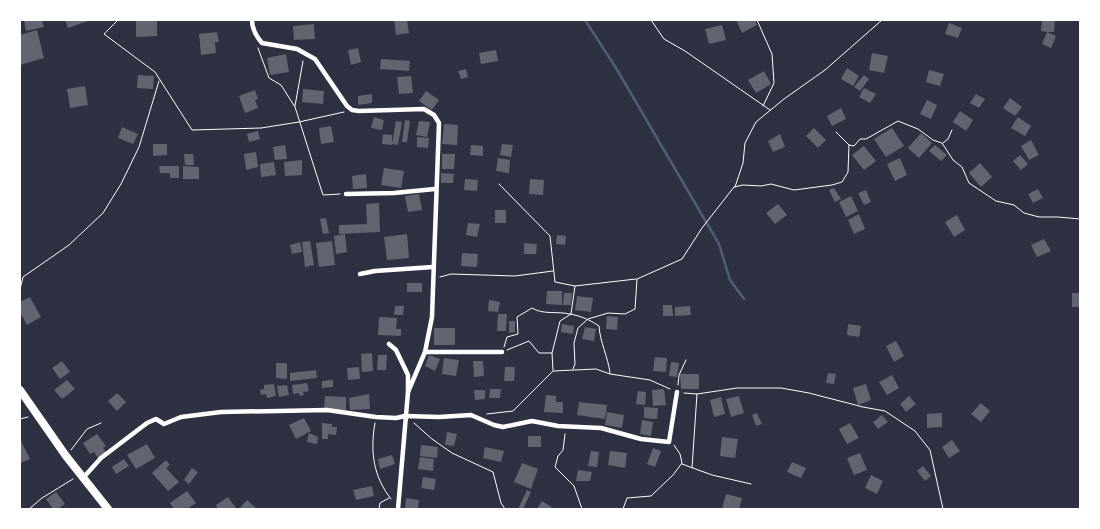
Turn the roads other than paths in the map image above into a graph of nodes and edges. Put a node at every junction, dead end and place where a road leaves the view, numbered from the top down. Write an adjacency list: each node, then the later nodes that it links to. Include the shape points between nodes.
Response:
1 (252, 20): 2 (street, via 257,38 262,43 297,49 315,59 341,100 352,110 419,108 434,115 439,123)
2 (435, 190): 3 (street); 4 (street)
3 (346, 194)
4 (433, 267): 5 (street); 7 (street, via 432,317)
5 (360, 274)
6 (389, 344): 10 (street, via 396,350 408,375)
7 (424, 352): 8 (street); 10 (street)
8 (502, 352)
9 (20, 390): 13 (highway)
10 (408, 392): 12 (street)
11 (677, 392): 12 (street, via 669,442 641,439 601,428 552,426 532,421 503,427 472,415)
12 (406, 416): 13 (street, via 376,417 327,410 196,414 164,424 156,419); 15 (street)
13 (81, 476): 14 (highway)
14 (108, 509)
15 (398, 509)

